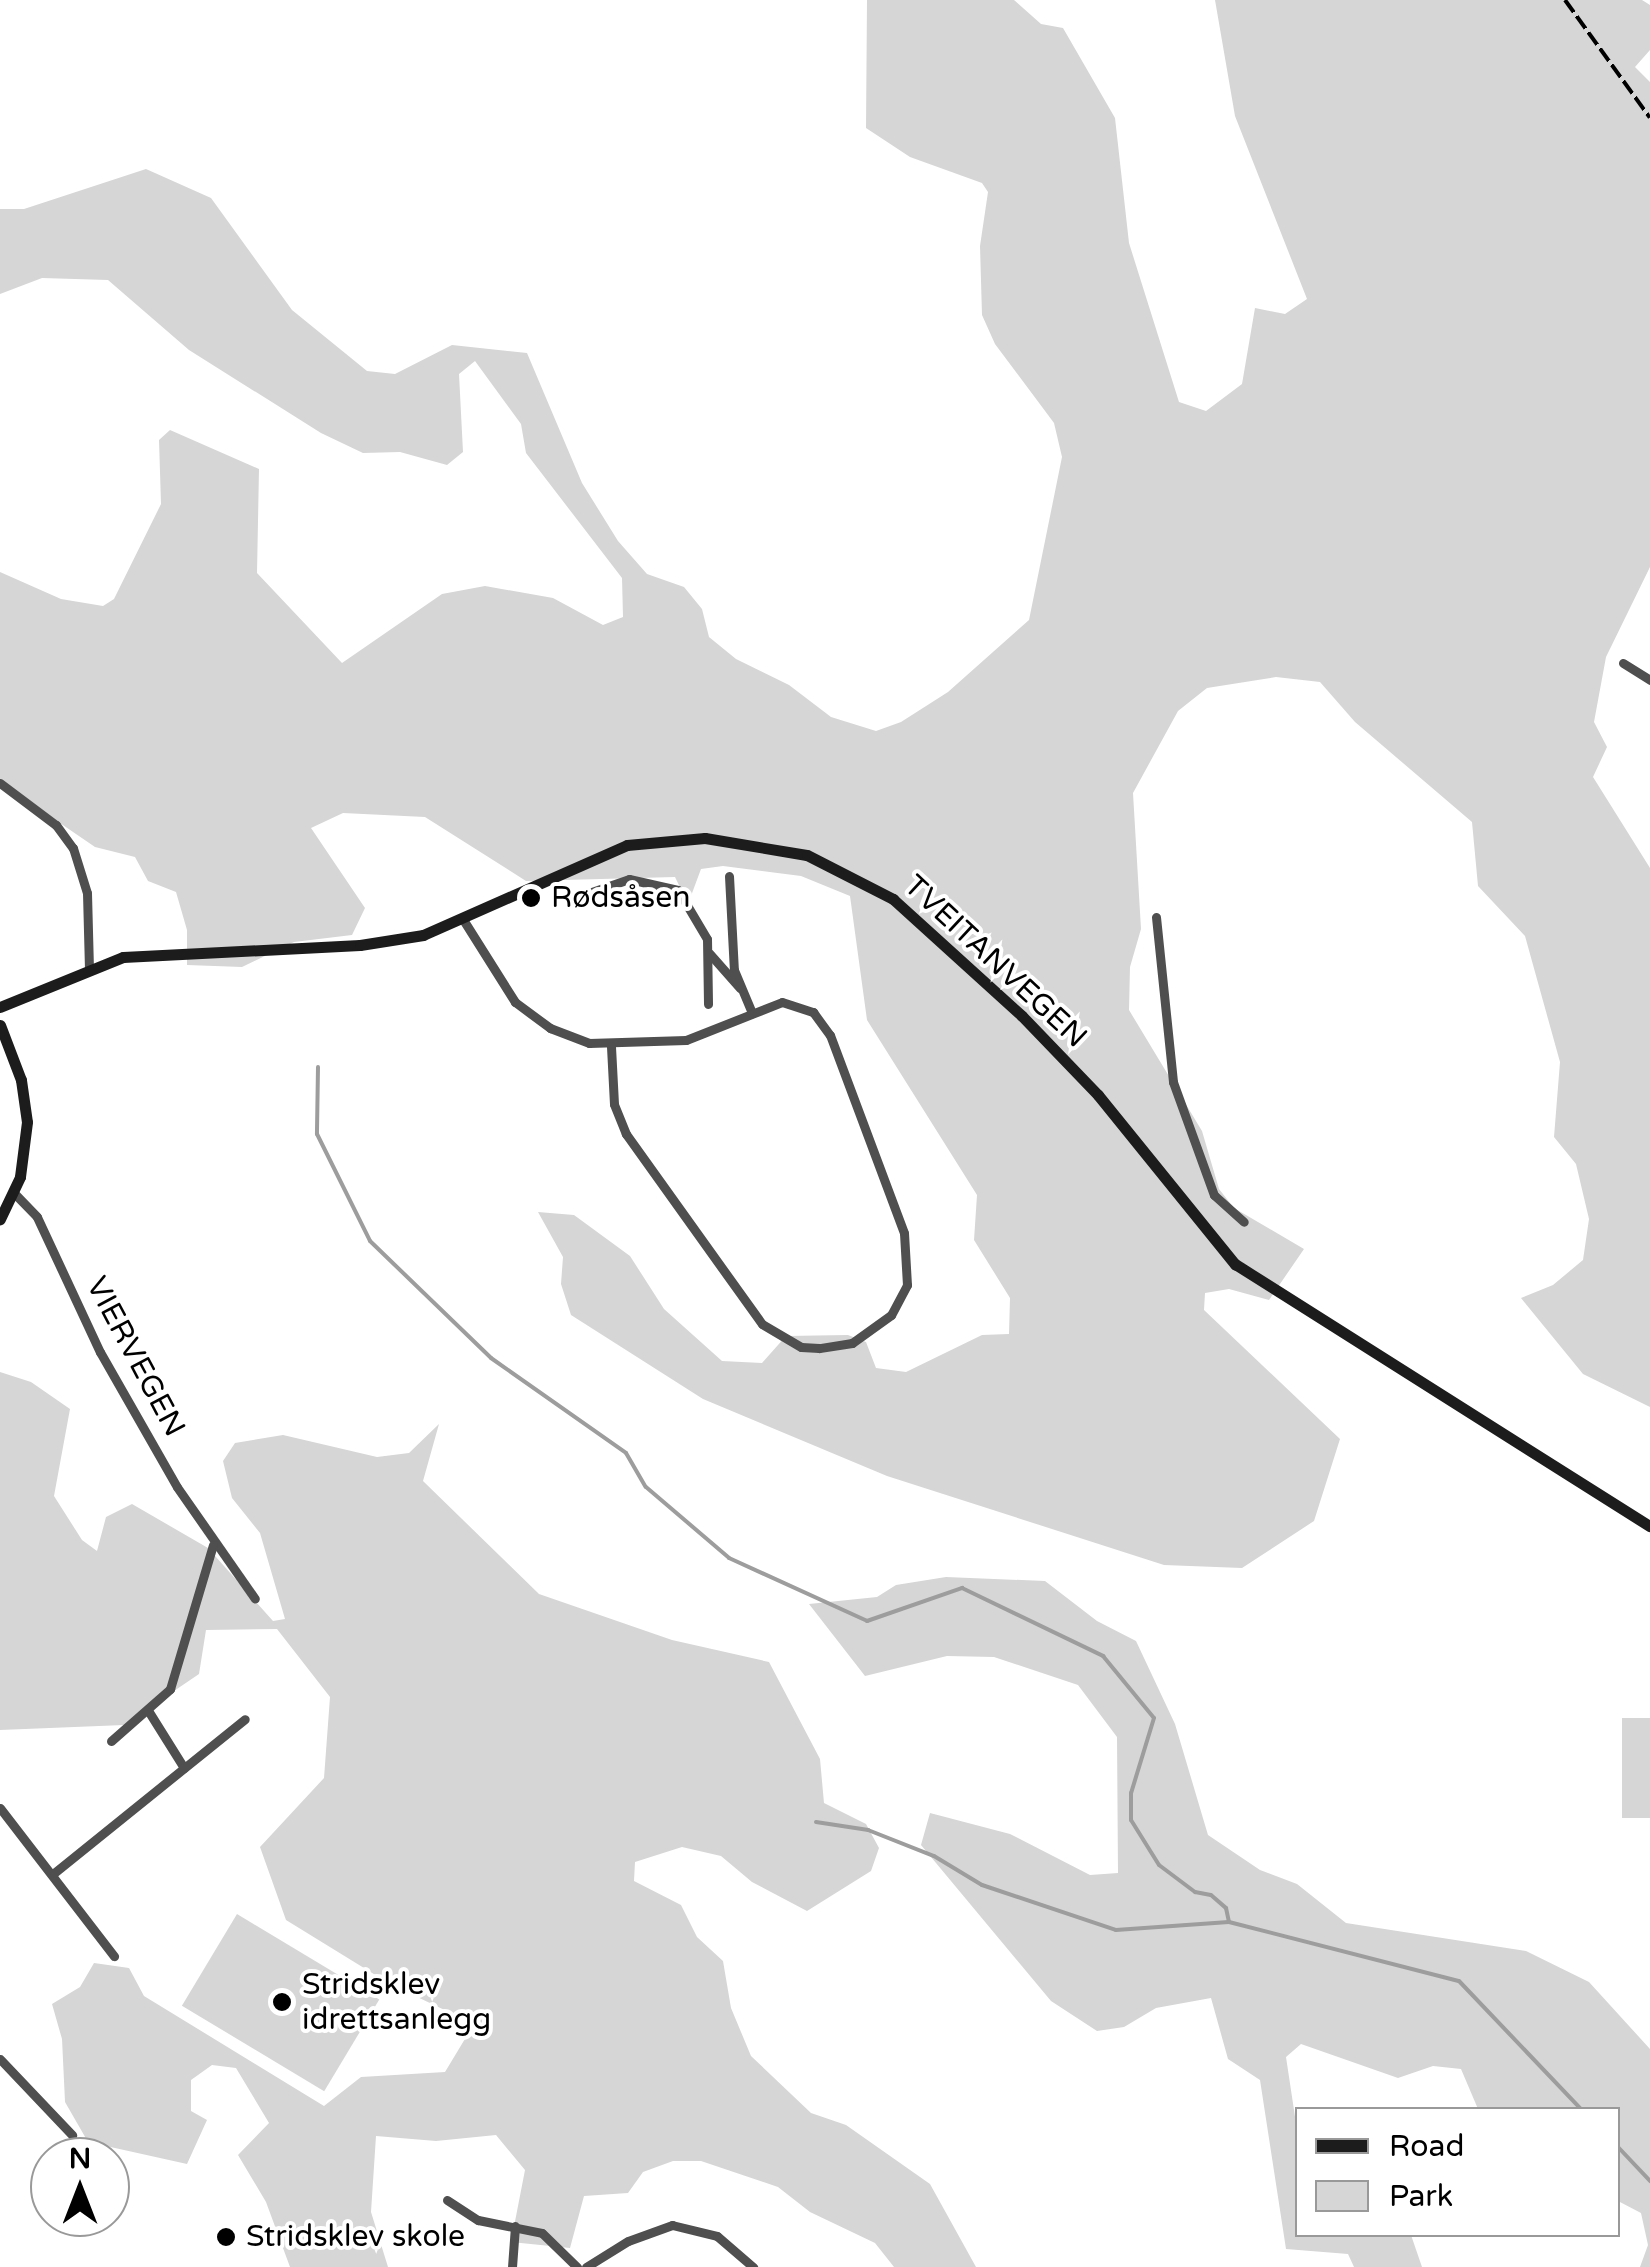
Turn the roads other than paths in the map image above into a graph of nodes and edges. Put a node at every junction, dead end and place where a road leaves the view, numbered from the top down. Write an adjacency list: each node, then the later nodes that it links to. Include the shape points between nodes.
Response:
1 (1623, 663): 2 (street)
2 (1650, 680)
3 (0, 783): 9 (street, via 56,825 74,848 87,893)
4 (728, 876): 10 (street, via 728,933)
5 (580, 896): 8 (street, via 629,879 663,883 692,905)
6 (1156, 918): 18 (street, via 1174,1082 1214,1195)
7 (464, 921): 9 (main road, TVEITANVEGEN, via 381,943 139,955); 15 (street, via 515,1002 550,1028); 19 (main road, TVEITANVEGEN, via 576,863 655,840 764,843 854,874 907,911 1065,1059 1235,1264)
8 (709, 953): 10 (street); 11 (street)
9 (89, 967): 12 (main road, TVEITANVEGEN)
10 (740, 988): 13 (street)
11 (708, 1004)
12 (0, 1007)
13 (752, 1013): 15 (street, via 686,1040); 15 (street, via 782,1002 822,1021 904,1234 909,1268 900,1299 875,1330 852,1343 801,1347 762,1324 626,1134 614,1104)
14 (0, 1025): 16 (main road, via 27,1106 26,1152)
15 (611, 1046)
16 (14, 1192): 17 (main road); 20 (street, VIERVEGEN, via 37,1217 100,1352)
17 (0, 1218)
18 (1244, 1222)
19 (1650, 1526)
20 (213, 1545): 21 (street, VIERVEGEN); 22 (street, via 180,1670)
21 (255, 1599)
22 (149, 1712): 24 (street); 25 (street)
23 (246, 1719): 25 (street)
24 (111, 1742)
25 (184, 1768): 27 (street)
26 (0, 1808): 27 (street)
27 (54, 1873): 28 (street)
28 (114, 1956)
29 (0, 2059): 30 (street)
30 (72, 2136)
31 (447, 2200): 32 (street, via 478,2220)
32 (515, 2226): 33 (street); 34 (street, via 542,2233)
33 (512, 2267)
34 (576, 2267)
35 (586, 2267): 36 (street, via 628,2241 672,2226 718,2236)
36 (754, 2267)

